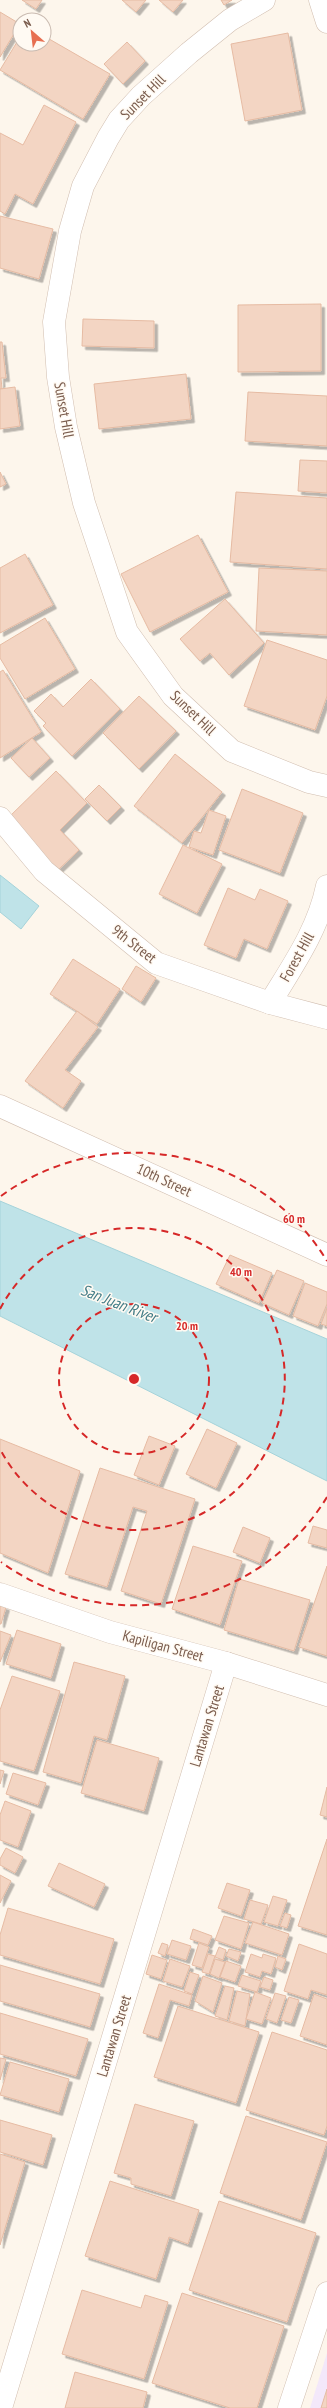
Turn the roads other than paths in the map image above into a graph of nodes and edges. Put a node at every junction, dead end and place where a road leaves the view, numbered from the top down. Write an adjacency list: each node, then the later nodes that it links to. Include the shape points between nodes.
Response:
1 (264, 0): 4 (street, Sunset Hill, via 230,20 189,53 141,96 119,120 108,138 83,186 70,231 54,322 58,377 66,427 84,503 127,632 173,696 232,751 309,782)
2 (320, 0): 3 (street)
3 (327, 22)
4 (327, 786)
5 (0, 818): 7 (street, 9th Street, via 44,871 156,963)
6 (327, 886): 7 (street, Forest Hill, via 323,905 304,948)
7 (270, 1003): 8 (street, 9th Street)
8 (327, 1018)
9 (0, 1106): 10 (street, 10th Street)
10 (327, 1255)
11 (0, 1594): 12 (street, Kapiligan Street, via 110,1632)
12 (226, 1663): 13 (street, Kapiligan Street); 15 (street, Lantawan Street)
13 (327, 1695)
14 (327, 2293): 16 (street)
15 (1, 2408)
16 (289, 2408)

